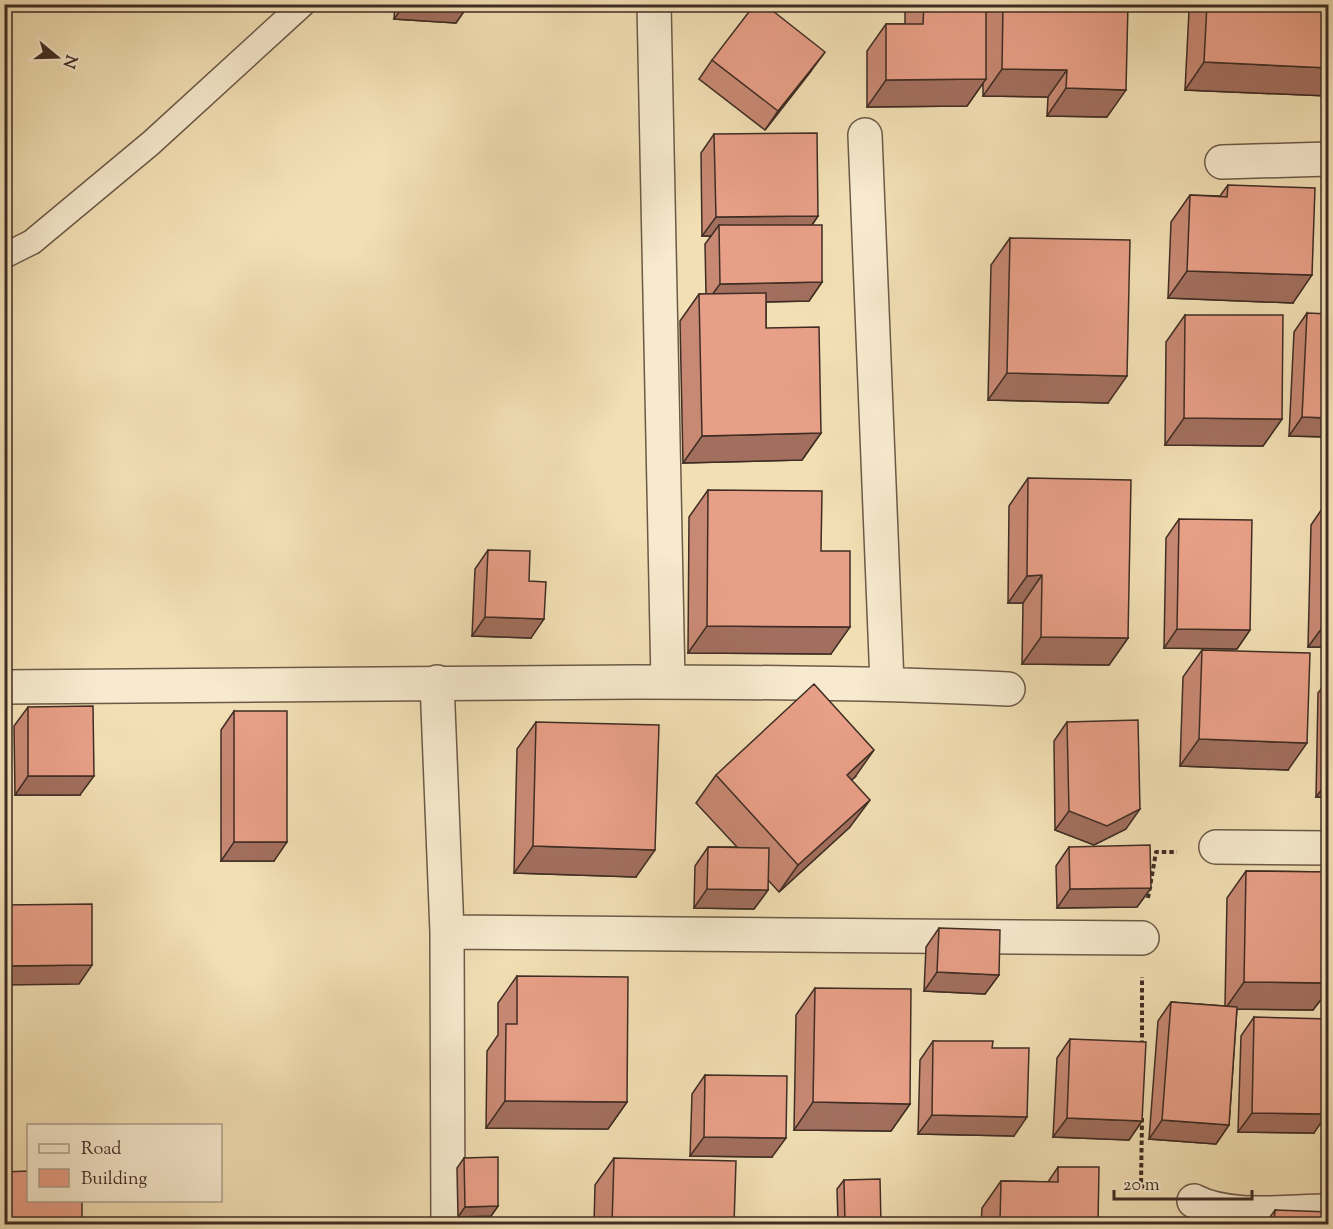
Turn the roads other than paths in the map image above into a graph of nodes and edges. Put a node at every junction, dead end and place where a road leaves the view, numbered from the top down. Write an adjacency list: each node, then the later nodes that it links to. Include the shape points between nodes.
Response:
1 (303, 4): 6 (lane, via 151,143 32,242)
2 (654, 4): 8 (street)
3 (865, 135): 9 (street)
4 (1329, 159): 5 (street)
5 (1222, 162)
6 (4, 256)
7 (437, 682): 8 (street); 10 (street); 14 (street)
8 (668, 682): 9 (street)
9 (887, 683): 11 (street)
10 (4, 687)
11 (1008, 689)
12 (1216, 847): 13 (street)
13 (1329, 848)
14 (447, 932): 15 (street); 18 (street)
15 (1142, 938)
16 (1194, 1201): 17 (street, via 1209,1209 1229,1212)
17 (1329, 1211)
18 (448, 1224)

